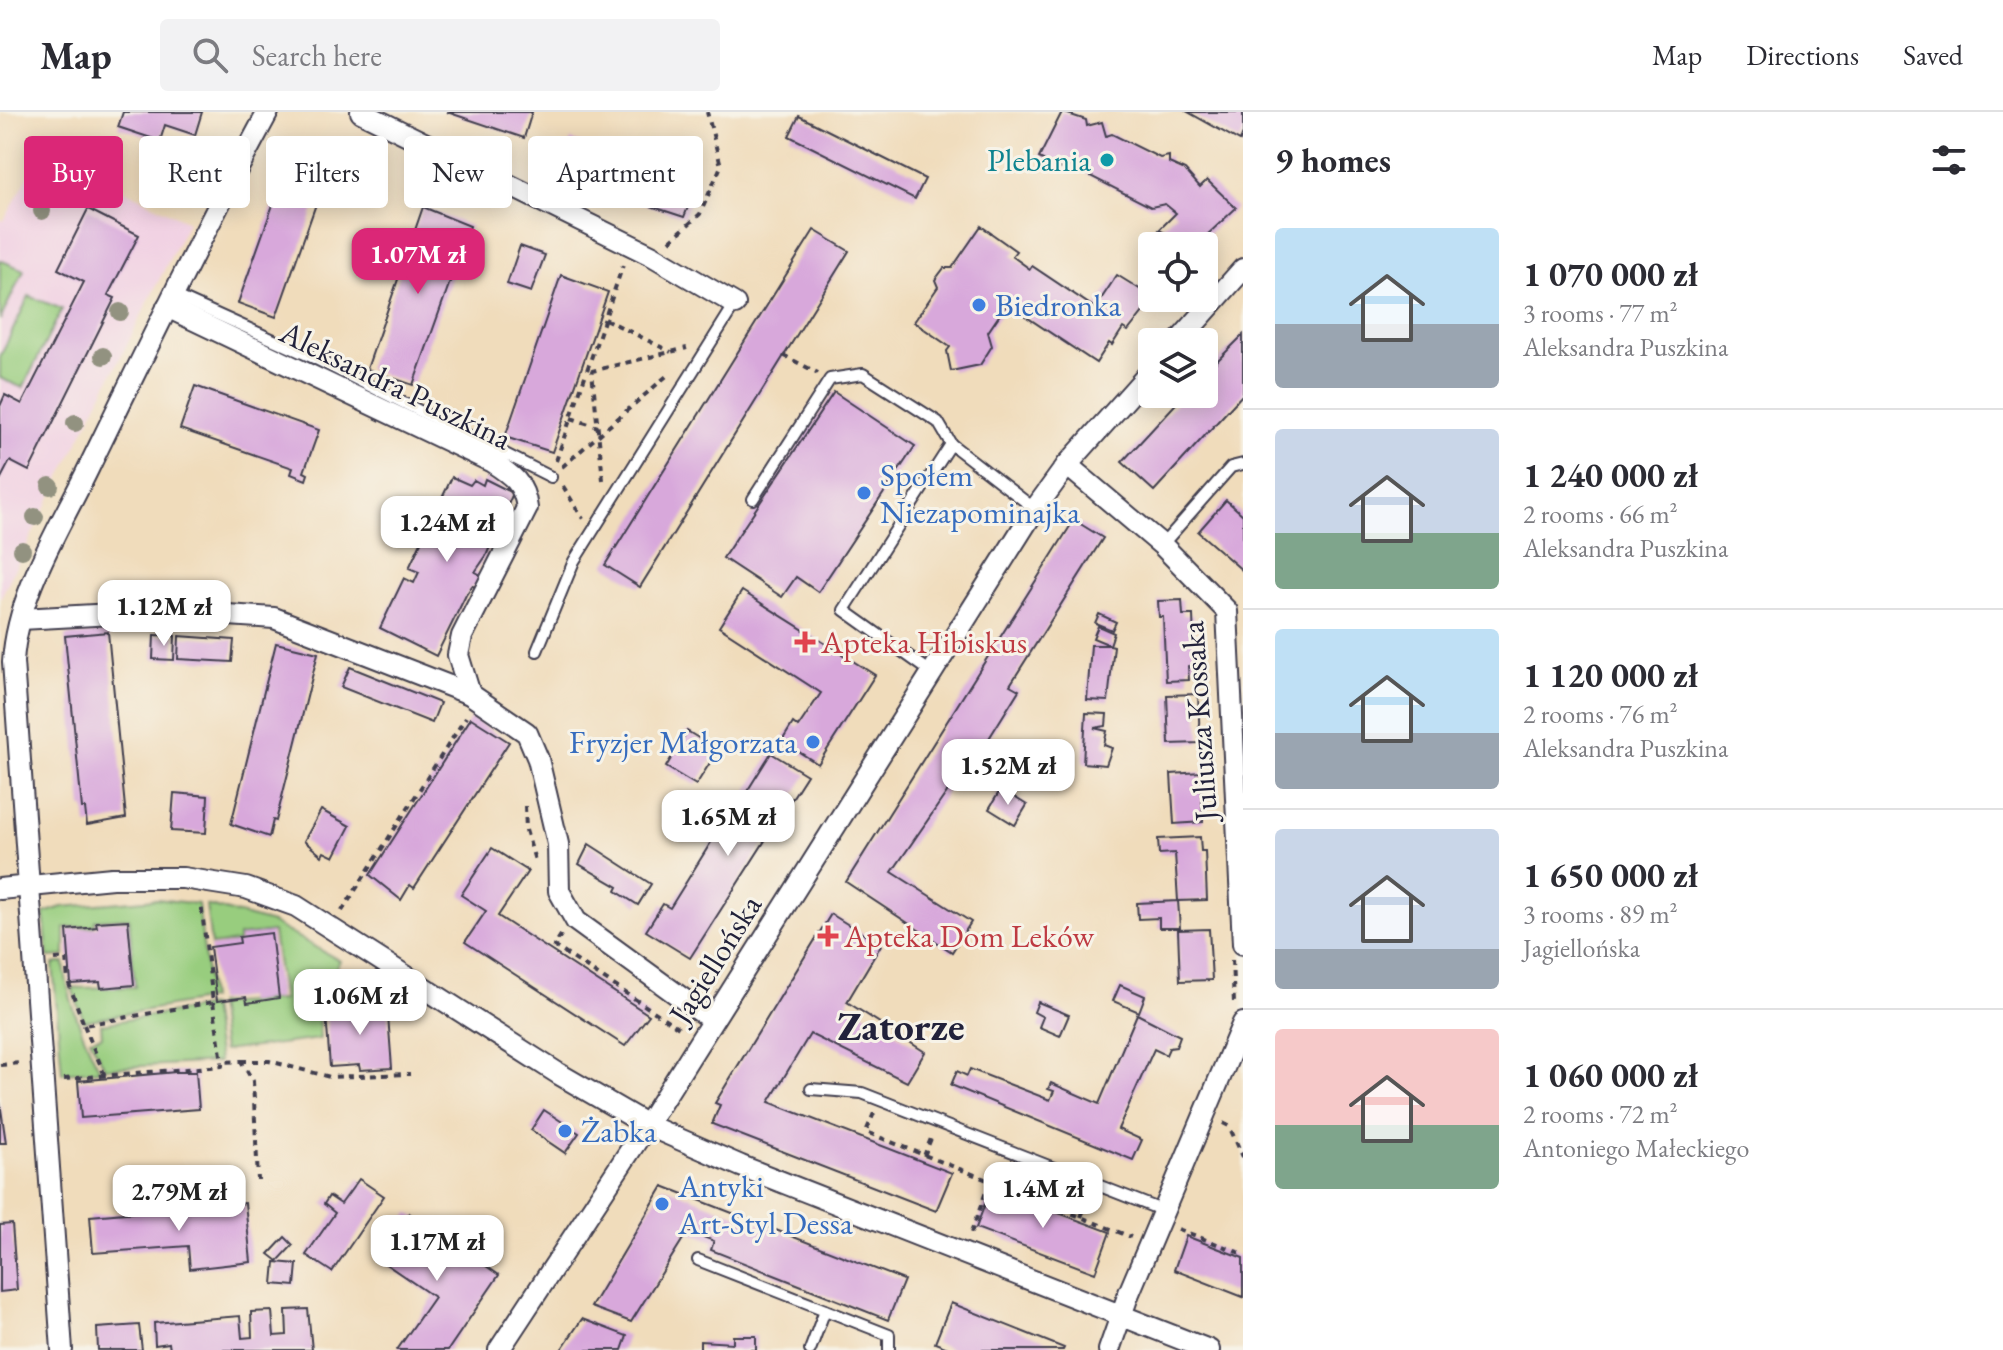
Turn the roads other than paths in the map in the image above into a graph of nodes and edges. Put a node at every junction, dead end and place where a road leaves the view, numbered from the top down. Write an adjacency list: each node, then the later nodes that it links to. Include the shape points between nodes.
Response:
1 (268, 112): 4 (street)
2 (361, 112): 5 (street, via 653,256)
3 (1243, 269): 6 (street)
4 (170, 301): 11 (lane, via 316,359); 15 (street); 18 (street, Aleksandra Puszkina, via 515,477 527,508 462,636 458,655)
5 (735, 304): 16 (lane, via 574,561)
6 (1190, 328)
7 (1138, 386): 10 (street, Jagiellońska)
8 (951, 444): 12 (lane, via 938,422 863,374 830,379); 13 (lane); 17 (lane, via 844,610)
9 (1243, 464): 14 (lane, via 1231,467)
10 (1067, 465): 13 (street, Jagiellońska); 14 (street, Juliusza Kossaka)
11 (551, 477)
12 (753, 499)
13 (1035, 509): 17 (street, Jagiellońska)
14 (1162, 545): 21 (street, Juliusza Kossaka, via 1227,611)
15 (12, 629): 18 (street, via 168,611 274,618); 19 (street)
16 (537, 651)
17 (931, 672): 23 (street, Jagiellońska)
18 (470, 694): 23 (street, via 527,733 558,844 559,891 576,921)
19 (29, 887): 20 (street); 25 (street, via 112,878 183,878 246,888 296,906); 30 (street)
20 (0, 889)
21 (1237, 950)
22 (1238, 1016): 26 (street)
23 (712, 1020): 25 (street, Jagiellońska)
24 (811, 1089): 26 (lane, via 862,1093)
25 (647, 1125): 29 (street); 31 (street, Jagiellońska)
26 (1162, 1214): 29 (street)
27 (698, 1260): 28 (lane)
28 (825, 1310): 32 (lane); 33 (lane, via 889,1335)
29 (1120, 1317): 34 (street); 35 (street)
30 (62, 1350)
31 (499, 1350)
32 (810, 1350)
33 (889, 1350)
34 (1109, 1350)
35 (1209, 1350)

